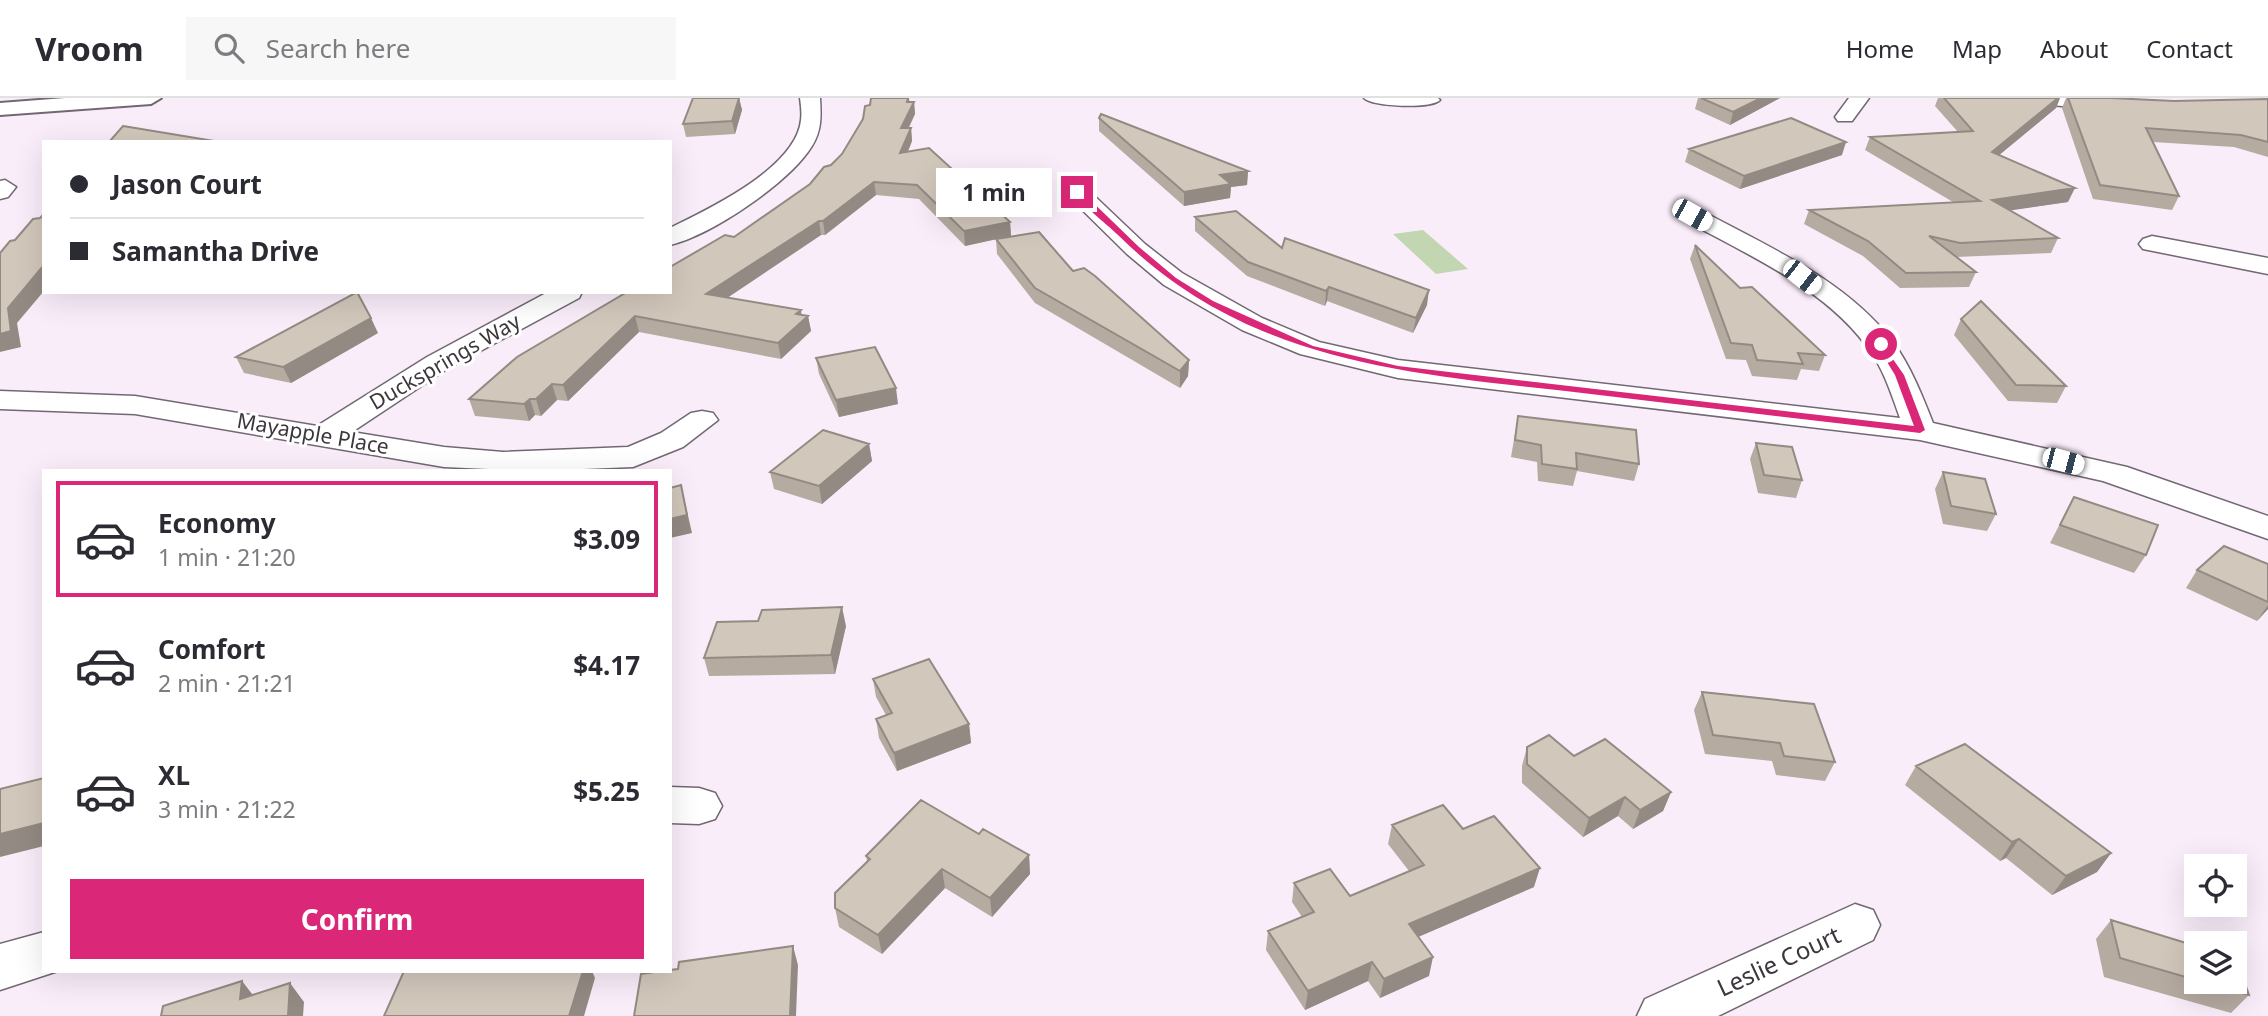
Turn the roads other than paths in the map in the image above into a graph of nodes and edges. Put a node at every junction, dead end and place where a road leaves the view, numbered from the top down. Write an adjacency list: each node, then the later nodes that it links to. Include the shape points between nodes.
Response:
1 (151, 98): 8 (street)
2 (810, 98): 12 (street, via 810,126 788,162 744,196)
3 (1374, 98): 6 (street)
4 (1859, 98): 9 (street)
5 (2036, 98): 7 (street)
6 (1430, 100)
7 (2136, 105)
8 (0, 109)
9 (1845, 117)
10 (1077, 192): 18 (street, via 1173,279 1252,324 1323,351 1412,371)
11 (1692, 215): 18 (street, via 1802,277 1855,318 1881,344 1900,375)
12 (672, 237)
13 (2152, 244): 14 (street)
14 (2268, 266)
15 (565, 294): 19 (street, Ducksprings Way, via 437,363)
16 (0, 400): 19 (street, Mayapple Place, via 135,405)
17 (702, 420): 19 (street, Mayapple Place, via 633,457 567,462 443,457)
18 (1920, 430): 20 (street, via 2115,474)
19 (323, 436)
20 (2268, 528)
21 (1855, 925): 24 (street, Leslie Court)
22 (42, 955): 23 (street)
23 (0, 967)
24 (1664, 1016)

